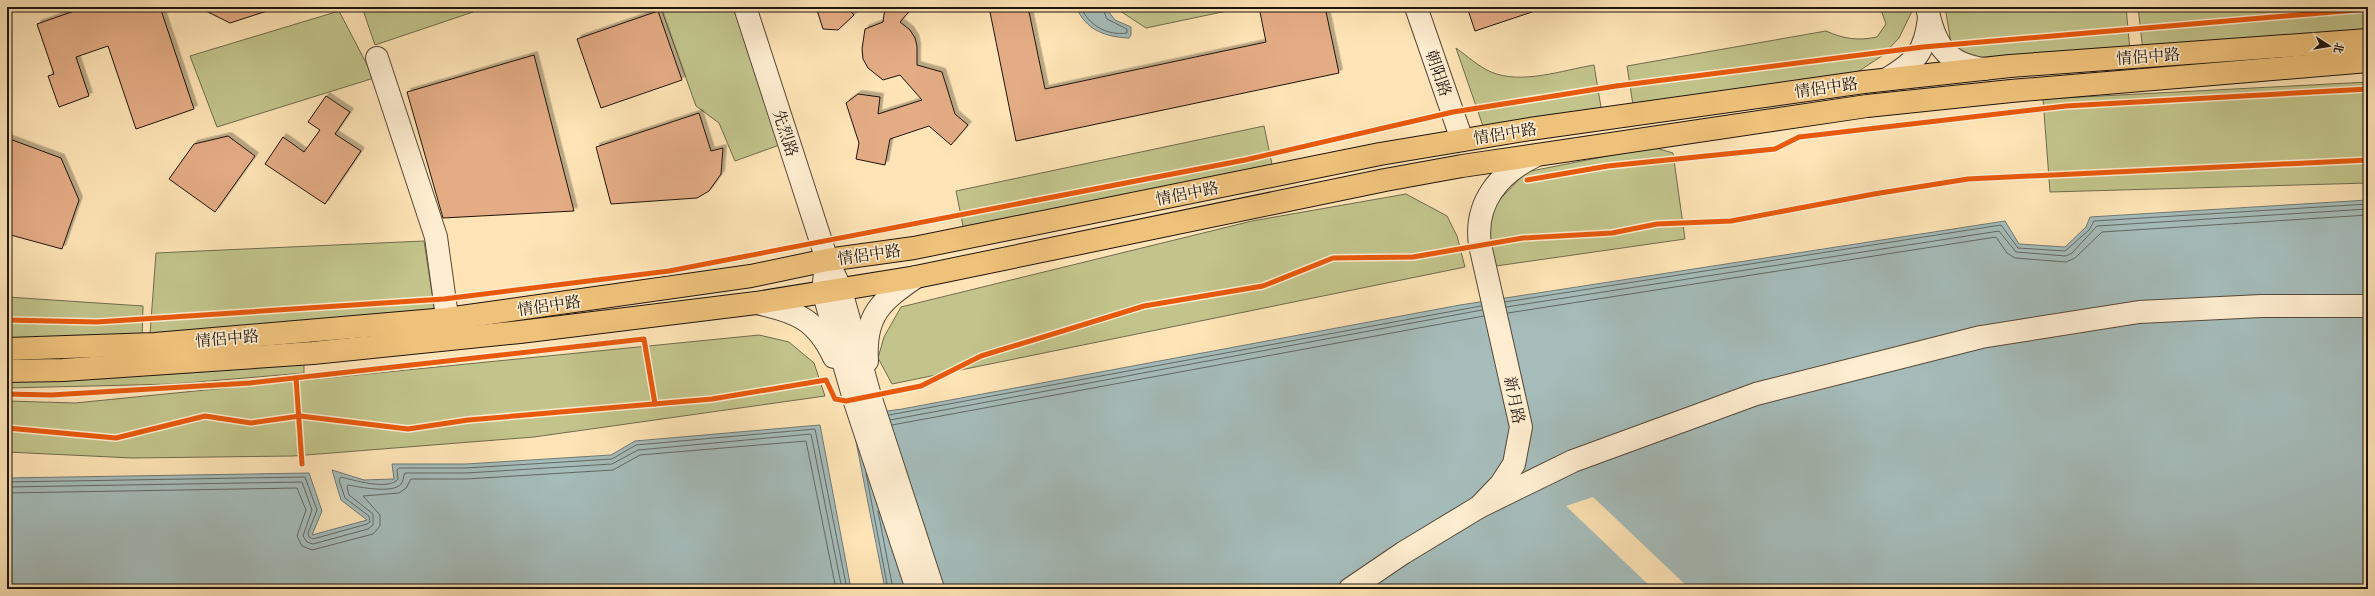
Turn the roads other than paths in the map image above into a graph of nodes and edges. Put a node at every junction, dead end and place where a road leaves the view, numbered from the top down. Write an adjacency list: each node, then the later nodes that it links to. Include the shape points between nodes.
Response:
1 (745, 7): 11 (street, 先烈路)
2 (1416, 7): 9 (street, 朝阳路)
3 (1928, 13): 7 (street, via 1940,46 1946,54 1963,65); 8 (street, via 1923,47 1918,56 1910,65)
4 (2368, 40): 7 (highway, 情侶中路)
5 (377, 58): 16 (street, via 436,237)
6 (2368, 61): 10 (highway, 情侶中路, via 2011,91 1867,106)
7 (1984, 69): 8 (highway, 情侶中路)
8 (1888, 79): 9 (highway, 情侶中路)
9 (1462, 140): 11 (highway, 情侶中路, via 1380,154 914,248)
10 (1535, 156): 12 (highway, 情侶中路, via 1385,180); 20 (street, 新月路, via 1504,175 1494,186 1483,207 1479,237 1521,427 1514,464 1501,484)
11 (827, 260): 13 (street); 16 (highway, 情侶中路, via 751,276)
12 (916, 277): 13 (highway, 情侶中路); 19 (street, via 888,296 877,308 870,322)
13 (832, 289): 14 (highway, 情侶中路); 19 (street)
14 (756, 303): 16 (highway, 情侶中路); 19 (street, via 786,309 807,319 826,340)
15 (2368, 306): 20 (street, via 2261,306 2139,312 1981,337 1756,394 1573,461)
16 (449, 329): 17 (highway, 情侶中路, via 155,344); 18 (highway, 情侶中路, via 192,362)
17 (7, 348)
18 (7, 371)
19 (862, 397): 21 (street); 22 (street)
20 (1479, 507): 23 (street, 新月路)
21 (917, 589)
22 (933, 589)
23 (1350, 589)

